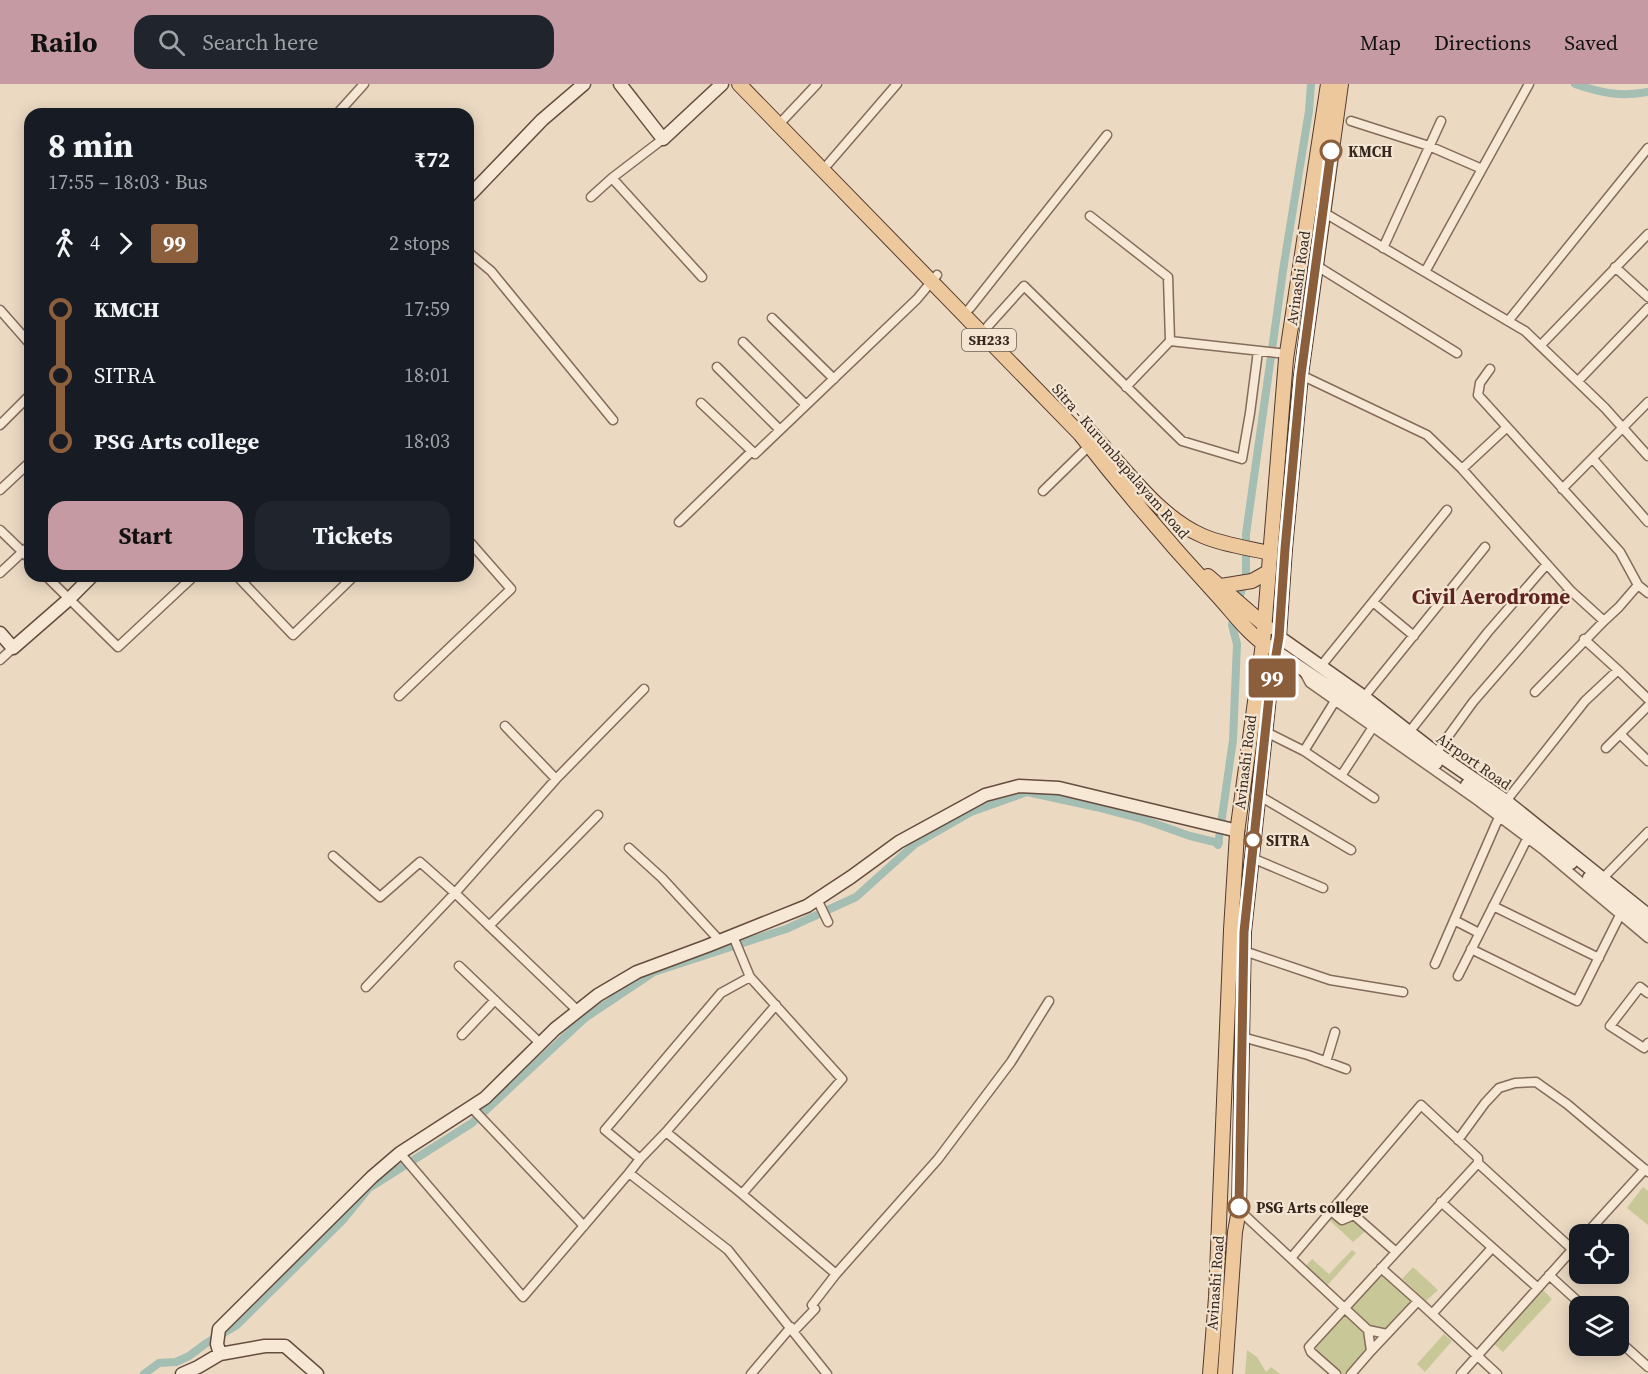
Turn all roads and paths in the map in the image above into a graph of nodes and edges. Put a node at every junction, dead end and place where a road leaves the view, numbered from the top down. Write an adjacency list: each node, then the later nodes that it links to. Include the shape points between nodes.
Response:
1 (364, 84): 12 (street)
2 (584, 84): 23 (street)
3 (620, 84): 17 (street)
4 (722, 84): 17 (street)
5 (739, 84): 34 (main road, Sitra - Kurumbapalayam Road / SH233)
6 (749, 84): 13 (main road, Sitra - Kurumbapalayam Road / SH233)
7 (817, 84): 13 (street)
8 (897, 84): 20 (street)
9 (1328, 84): 48 (main road, Avinashi Road)
10 (1341, 84): 25 (main road, Avinashi Road)
11 (1529, 84): 21 (street)
12 (342, 108)
13 (784, 119): 20 (main road, Sitra - Kurumbapalayam Road / SH233)
14 (1441, 121): 18 (street)
15 (1352, 122): 18 (street)
16 (1107, 135): 36 (street)
17 (663, 139): 22 (street)
18 (1429, 146): 21 (street); 28 (street)
19 (1648, 148): 40 (street)
20 (828, 164): 34 (main road, Sitra - Kurumbapalayam Road / SH233)
21 (1482, 169): 32 (street)
22 (612, 177): 24 (street); 33 (street)
23 (474, 191)
24 (591, 197)
25 (1323, 212): 28 (street); 30 (main road, Avinashi Road)
26 (1090, 216): 43 (street, via 1168,277)
27 (1648, 234): 31 (street)
28 (1383, 248): 32 (street)
29 (474, 257): 59 (street, via 491,271)
30 (1317, 266): 47 (street); 50 (main road, Avinashi Road)
31 (1615, 267): 35 (street); 45 (street)
32 (1425, 272): 40 (street)
33 (702, 277)
34 (934, 278): 36 (main road, Sitra - Kurumbapalayam Road / SH233); 52 (street); 64 (main road, Sitra - Kurumbapalayam Road / SH233, via 1080,434)
35 (1648, 297)
36 (970, 308): 41 (main road, Sitra - Kurumbapalayam Road / SH233)
37 (1648, 308): 53 (street)
38 (0, 310): 42 (street)
39 (772, 318): 52 (street)
40 (1509, 320): 45 (street)
41 (987, 326): 54 (street, via 1024,286); 64 (main road, Sitra - Kurumbapalayam Road / SH233)
42 (24, 337)
43 (1170, 341): 46 (street); 54 (street)
44 (742, 342): 58 (street)
45 (1541, 345): 53 (street)
46 (1259, 351): 48 (street); 54 (street, via 1242,459 1182,441)
47 (1457, 353)
48 (1286, 356): 50 (main road); 80 (main road, Avinashi Road)
49 (717, 367): 63 (street)
50 (1302, 368): 69 (street, via 1427,435); 100 (main road, Avinashi Road)
51 (1490, 369): 61 (street, via 1480,383 1478,395)
52 (834, 379): 58 (street)
53 (1578, 381): 62 (street)
54 (1126, 387)
55 (24, 401): 60 (street)
56 (1648, 402): 62 (street)
57 (701, 403): 65 (street)
58 (806, 405): 63 (street)
59 (613, 420)
60 (0, 425)
61 (1506, 428): 69 (street); 70 (street)
62 (1623, 428): 66 (street); 67 (street)
63 (780, 430): 65 (street, via 755,454)
64 (1097, 447): 72 (street); 80 (main road, via 1181,524 1203,536); 90 (main road, Sitra - Kurumbapalayam Road / SH233, via 1194,565); 95 (main road, Sitra - Kurumbapalayam Road / SH233, via 1226,606)
65 (752, 451): 74 (street)
66 (1648, 456)
67 (1593, 459): 70 (street); 75 (street)
68 (24, 468): 71 (street)
69 (1462, 469): 81 (street)
70 (1562, 489): 89 (street, via 1620,552)
71 (0, 490)
72 (1043, 491)
73 (1447, 510): 94 (street)
74 (679, 522)
75 (1648, 522)
76 (0, 530): 79 (street)
77 (474, 547): 111 (street, via 511,589)
78 (1485, 547): 99 (street)
79 (23, 552): 83 (street)
80 (1266, 552): 82 (main road, Avinashi Road)
81 (1547, 564): 91 (street); 118 (street)
82 (1268, 572): 90 (main road); 97 (main road, Avinashi Road)
83 (0, 573)
84 (52, 582): 93 (street)
85 (86, 582): 93 (street)
86 (188, 582): 93 (street, via 118,647)
87 (243, 582): 88 (street, via 293,636)
88 (348, 582)
89 (1638, 585): 92 (street); 96 (street)
90 (1223, 588): 95 (main road, Sitra - Kurumbapalayam Road / SH233)
91 (1570, 590): 96 (street); 123 (street, via 1473,702)
92 (1648, 593)
93 (68, 600): 103 (street)
94 (1373, 602): 99 (street); 106 (street)
95 (1245, 617): 97 (main road, Sitra - Kurumbapalayam Road / SH233); 102 (main road, Sitra - Kurumbapalayam Road / SH233)
96 (1604, 621): 101 (street)
97 (1264, 625): 100 (main road, Sitra - Kurumbapalayam Road / SH233); 102 (main road, Avinashi Road)
98 (0, 633): 103 (street)
99 (1414, 636): 112 (street)
100 (1279, 637): 104 (main road, Avinashi Road); 106 (street, Airport Road)
101 (1584, 639): 108 (street); 110 (street)
102 (1263, 643): 104 (main road, Sitra - Kurumbapalayam Road / SH233); 132 (main road, Avinashi Road)
103 (13, 648): 105 (street)
104 (1277, 652): 107 (street, Airport Road); 119 (main road, Avinashi Road)
105 (0, 660)
106 (1321, 666): 112 (street, Airport Road)
107 (1302, 669): 114 (street, via 1310,683); 149 (street, Airport Road, via 1525,826)
108 (1618, 670): 113 (street); 129 (street, via 1585,701)
109 (644, 689): 126 (street)
110 (1535, 692)
111 (399, 696)
112 (1365, 697): 118 (street, Airport Road)
113 (1648, 699)
114 (1335, 701): 117 (street); 122 (street)
115 (1648, 706): 120 (street)
116 (505, 726): 126 (street)
117 (1373, 727): 125 (street); 131 (street)
118 (1410, 731): 123 (street, Airport Road)
119 (1266, 732): 122 (street); 127 (main road, Avinashi Road)
120 (1620, 734): 121 (street); 124 (street)
121 (1606, 748)
122 (1304, 751): 125 (street)
123 (1436, 753): 129 (street, Airport Road)
124 (1648, 761)
125 (1341, 776): 128 (street)
126 (556, 779): 141 (street)
127 (1258, 795): 136 (street); 138 (main road, Avinashi Road)
128 (1374, 798)
129 (1506, 801): 139 (street, Airport Road)
130 (598, 815): 148 (street)
131 (1499, 817): 134 (street); 147 (street)
132 (1231, 830): 142 (street, via 1059,788 1019,786 985,795 898,842); 214 (main road, Avinashi Road, via 1231,930)
133 (1648, 832): 139 (street)
134 (1527, 838): 143 (street); 144 (street)
135 (629, 848): 153 (street)
136 (1351, 850)
137 (333, 856): 141 (street, via 380,897 420,862)
138 (1252, 858): 140 (street); 155 (main road, Avinashi Road)
139 (1603, 878): 145 (street, Airport Road)
140 (1323, 888)
141 (455, 893): 148 (street); 161 (street)
142 (819, 903): 146 (street); 151 (street)
143 (1493, 906): 150 (street); 156 (street)
144 (1620, 915): 152 (street); 156 (street)
145 (1648, 915)
146 (826, 920)
147 (1454, 920): 150 (street); 157 (street)
148 (489, 926): 167 (street)
149 (1648, 927)
150 (1479, 933): 154 (street)
151 (733, 937): 153 (street); 160 (street)
152 (1648, 938)
153 (720, 941): 167 (street, via 637,972)
154 (1471, 949): 156 (street, via 1577,1001); 159 (street)
155 (1244, 951): 162 (street, via 1330,980); 170 (main road, Avinashi Road)
156 (1599, 958)
157 (1435, 964)
158 (459, 966): 164 (street)
159 (1458, 976)
160 (750, 977): 166 (street); 179 (street, via 721,993 605,1130)
161 (366, 987)
162 (1403, 992)
163 (1648, 993): 172 (street, via 1640,987 1610,1026)
164 (495, 1000): 169 (street); 171 (street)
165 (1049, 1001): 195 (street, via 1011,1062 938,1159)
166 (776, 1005): 176 (street); 183 (street, via 842,1079)
167 (578, 1011): 171 (street)
168 (1335, 1032): 173 (street)
169 (462, 1035)
170 (1242, 1037): 173 (street); 185 (main road, Avinashi Road)
171 (540, 1043): 175 (street)
172 (1647, 1047)
173 (1326, 1062): 174 (street)
174 (1346, 1069)
175 (474, 1110): 178 (street); 188 (street)
176 (666, 1132): 179 (street); 183 (street)
177 (1458, 1140): 180 (street, via 1478,1158); 181 (street, via 1499,1088 1536,1082); 186 (street, via 1421,1105)
178 (402, 1155): 188 (street, via 523,1297); 205 (street, via 372,1177 219,1329)
179 (640, 1159): 182 (street)
180 (1478, 1163): 184 (street); 189 (street)
181 (1647, 1171): 187 (street)
182 (630, 1173): 188 (street); 202 (street, via 728,1250)
183 (742, 1194): 195 (street)
184 (1442, 1202): 190 (street); 191 (street)
185 (1239, 1210): 193 (street); 215 (main road, Avinashi Road)
186 (1330, 1210): 191 (street, via 1342,1220 1354,1215); 193 (street)
187 (1596, 1224)
188 (584, 1226)
189 (1569, 1246)
190 (1492, 1248): 197 (street); 201 (street)
191 (1396, 1252): 194 (street)
192 (1569, 1252): 196 (street)
193 (1291, 1258): 200 (street)
194 (1381, 1268): 199 (street); 200 (street)
195 (836, 1274): 202 (street, via 812,1305 815,1309)
196 (1549, 1275): 197 (street); 198 (street)
197 (1538, 1288): 208 (street)
198 (1572, 1296)
199 (1418, 1300): 201 (street); 204 (street)
200 (1344, 1309): 203 (street); 216 (street, via 1309,1347)
201 (1431, 1314): 208 (street)
202 (792, 1329): 212 (street); 213 (street)
203 (1368, 1330): 204 (street); 207 (street)
204 (1387, 1334): 207 (street)
205 (218, 1349): 210 (street, via 198,1367); 211 (street, via 285,1346)
206 (1629, 1350): 209 (street)
207 (1371, 1351): 217 (street)
208 (1477, 1356): 218 (street); 219 (street)
209 (1648, 1367)
210 (182, 1374)
211 (317, 1374)
212 (751, 1374)
213 (827, 1374)
214 (1210, 1374)
215 (1225, 1374)
216 (1335, 1374)
217 (1350, 1374)
218 (1461, 1374)
219 (1497, 1374)

